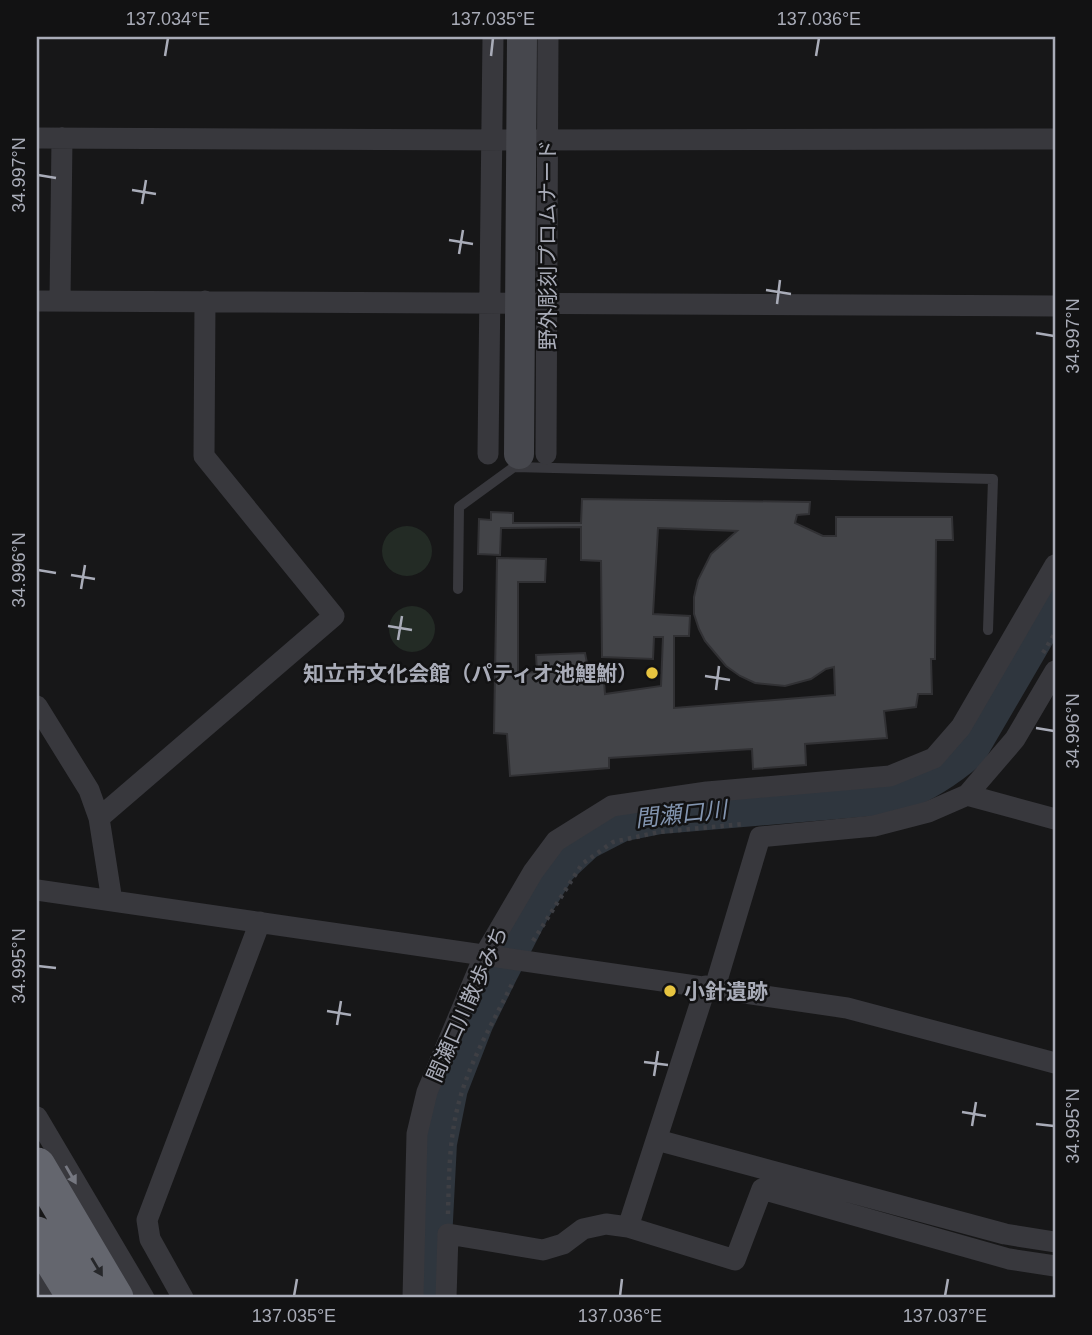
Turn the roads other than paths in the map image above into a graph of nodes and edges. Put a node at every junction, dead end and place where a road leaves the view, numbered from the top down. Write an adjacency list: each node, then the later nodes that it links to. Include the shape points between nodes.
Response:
1 (494, 37): 7 (street, 野外彫刻プロムナード)
2 (522, 37): 7 (street)
3 (548, 37): 7 (street, 野外彫刻プロムナード)
4 (37, 138): 5 (street)
5 (62, 138): 7 (street); 8 (street)
6 (1055, 139): 7 (street)
7 (520, 140): 11 (street, 野外彫刻プロムナード); 12 (street)
8 (60, 300): 9 (street); 10 (street)
9 (37, 301)
10 (205, 301): 11 (street); 22 (street, via 204,456 334,615)
11 (490, 303): 12 (street); 14 (street, 野外彫刻プロムナード)
12 (533, 303): 13 (street); 15 (street)
13 (1055, 306)
14 (488, 454)
15 (526, 458): 17 (lane, via 459,506); 18 (lane, via 993,479)
16 (1055, 565): 27 (street, 間瀬口川散歩みち, via 961,727 934,758 890,776 707,792 612,806 556,841)
17 (458, 589)
18 (988, 630)
19 (1049, 663): 21 (street, via 1015,739)
20 (37, 706): 22 (street, via 89,790)
21 (967, 795): 23 (street); 28 (street, via 928,812 874,826 760,837)
22 (99, 817): 25 (street)
23 (1055, 819)
24 (37, 890): 25 (street)
25 (112, 901): 26 (street)
26 (260, 922): 27 (street); 42 (street, via 148,1220 150,1239)
27 (486, 954): 28 (street); 43 (street, 間瀬口川散歩みち, via 443,1049 416,1134)
28 (711, 987): 29 (street, via 847,1008); 31 (street)
29 (1055, 1063)
30 (37, 1116): 41 (street, one-way to 41)
31 (657, 1140): 33 (street); 35 (street, via 1005,1234)
32 (37, 1166): 40 (highway, one-way to 40)
33 (628, 1227): 36 (street, via 735,1260 762,1189 1009,1259); 44 (street, via 606,1224 583,1229 563,1244 542,1250 447,1234)
34 (37, 1236): 39 (highway)
35 (1055, 1242)
36 (1055, 1266)
37 (37, 1280): 38 (street)
38 (48, 1298)
39 (76, 1298)
40 (115, 1298)
41 (144, 1298)
42 (183, 1298)
43 (413, 1298)
44 (446, 1298)

